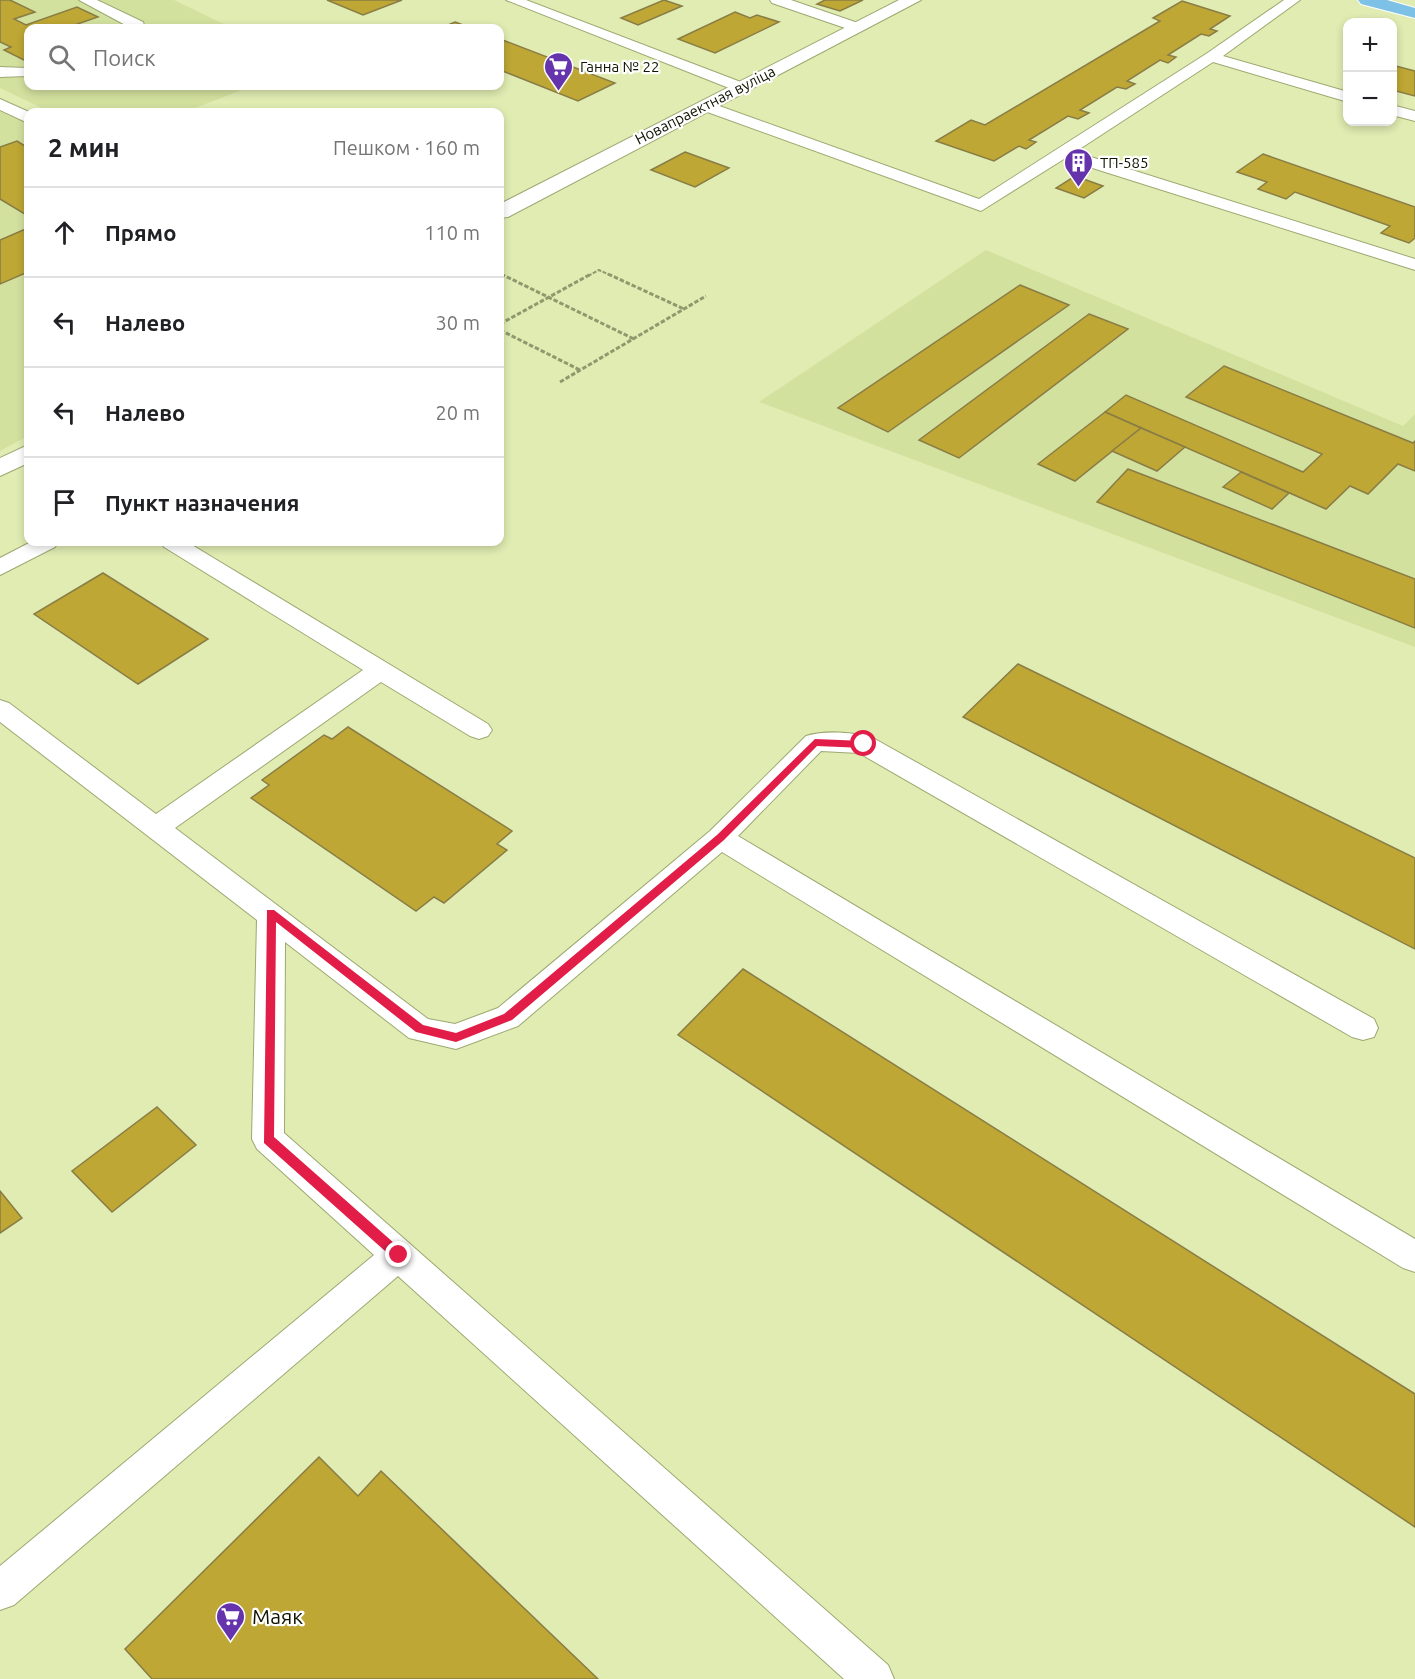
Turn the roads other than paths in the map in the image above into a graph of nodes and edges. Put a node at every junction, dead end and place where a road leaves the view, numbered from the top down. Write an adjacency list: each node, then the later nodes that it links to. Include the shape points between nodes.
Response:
1 (86, 0): 8 (lane)
2 (513, 0): 13 (lane)
3 (777, 0): 9 (lane)
4 (912, 0): 9 (street, Новапраектная вуліца)
5 (1293, 0): 10 (lane)
6 (1367, 0): 7 (main road)
7 (1415, 13)
8 (136, 24)
9 (856, 27): 13 (street, Новапраектная вуліца)
10 (1211, 57): 14 (lane); 20 (lane)
11 (0, 72): 12 (lane)
12 (24, 72)
13 (740, 87): 16 (street, Новапраектная вуліца)
14 (1343, 96)
15 (0, 104): 18 (lane)
16 (705, 106): 20 (lane, via 981,206); 21 (street, Новапраектная вуліца)
17 (1397, 111): 19 (lane)
18 (24, 116)
19 (1415, 116)
20 (1060, 153): 22 (lane)
21 (504, 210)
22 (1415, 265)
23 (24, 455): 24 (street)
24 (0, 468)
25 (39, 546): 27 (lane)
26 (178, 546): 28 (lane)
27 (0, 568)
28 (380, 670): 30 (lane); 31 (lane)
29 (0, 709): 31 (lane)
30 (479, 730)
31 (157, 827): 33 (lane)
32 (720, 838): 33 (lane, via 508,1017 456,1037 420,1029); 34 (lane, via 815,742 864,744); 36 (lane)
33 (271, 913): 35 (lane, via 268,1139)
34 (1363, 1028)
35 (399, 1255): 37 (lane); 38 (lane)
36 (1415, 1257)
37 (0, 1591)
38 (874, 1679)

